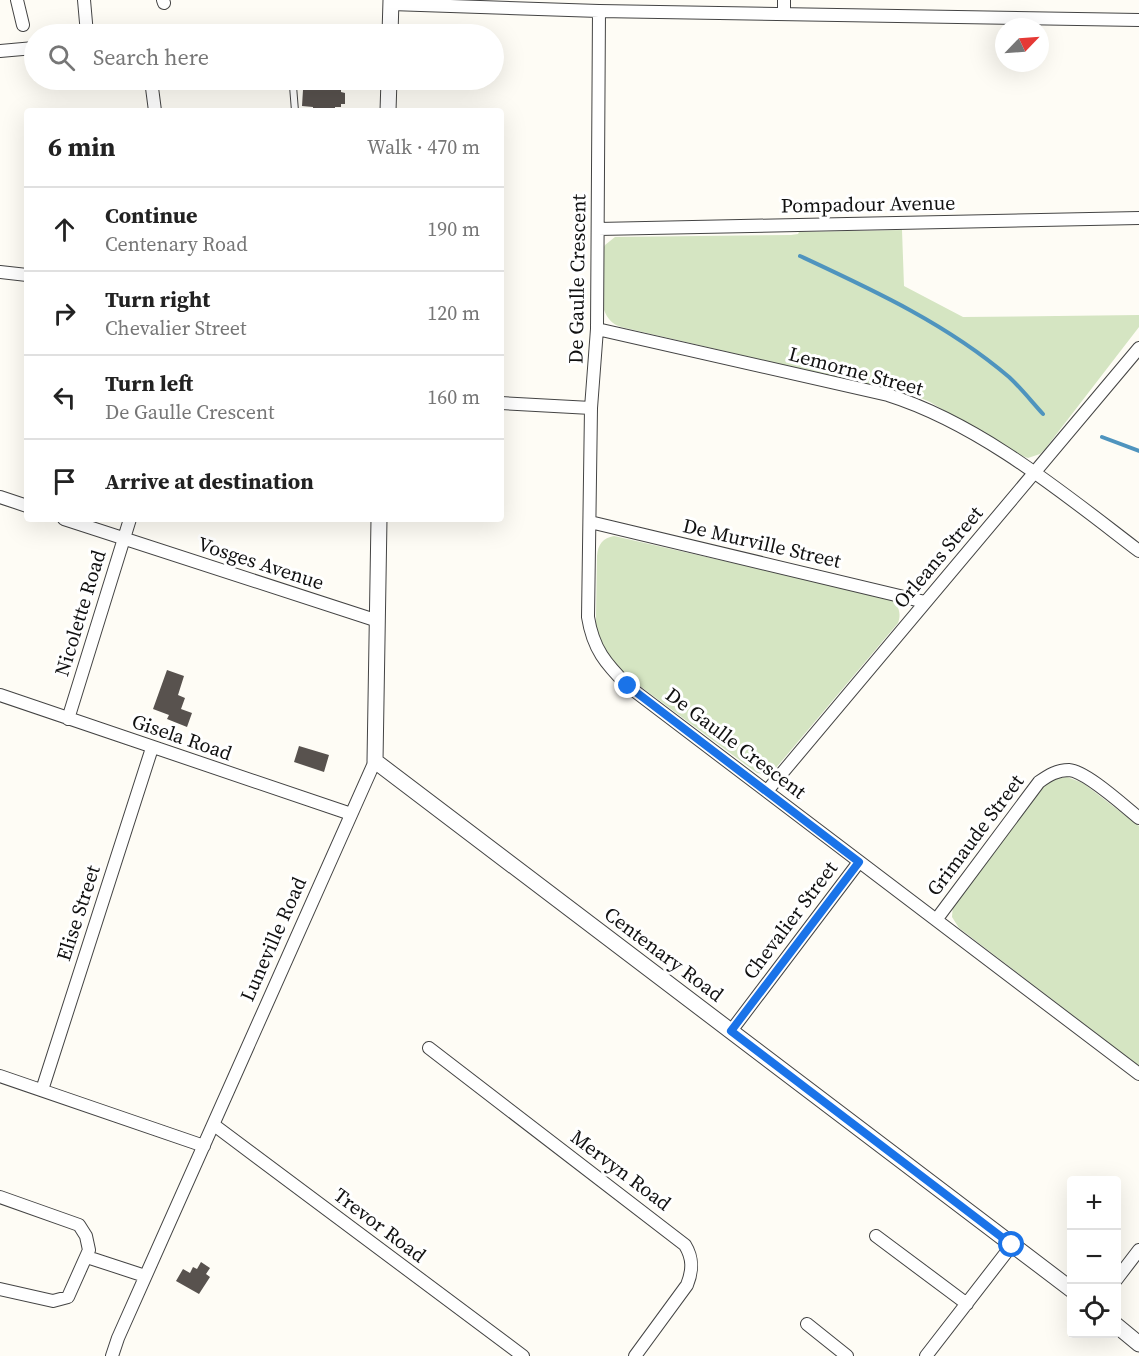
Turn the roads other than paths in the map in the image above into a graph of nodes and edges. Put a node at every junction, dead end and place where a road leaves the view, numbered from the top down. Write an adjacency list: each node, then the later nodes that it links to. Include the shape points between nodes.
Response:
1 (17, 0): 9 (street)
2 (84, 0): 7 (street)
3 (391, 2): 5 (street); 8 (street)
4 (784, 6): 5 (street); 6 (street)
5 (599, 11): 19 (street, De Gaulle Crescent)
6 (1139, 20)
7 (86, 24)
8 (390, 24)
9 (23, 25)
10 (24, 49): 11 (street)
11 (0, 51)
12 (152, 90): 15 (street)
13 (292, 90): 16 (lane)
14 (388, 90): 17 (street)
15 (155, 108)
16 (295, 108)
17 (388, 108)
18 (1139, 218): 19 (street, Pompadour Avenue)
19 (598, 229): 22 (street, De Gaulle Crescent)
20 (0, 272): 21 (street)
21 (24, 275)
22 (597, 329): 25 (street, De Gaulle Crescent); 26 (street, Lemorne Street, via 917,404)
23 (1139, 348): 26 (street, Orleans Street)
24 (504, 403): 25 (street)
25 (591, 408): 32 (street, De Gaulle Crescent)
26 (1035, 472): 34 (street, Lemorne Street); 35 (street, Orleans Street)
27 (0, 497): 28 (street)
28 (24, 505)
29 (73, 522): 33 (street, Vosges Avenue)
30 (129, 522): 33 (street, Nicolette Road)
31 (379, 522): 36 (street, Luneville Road)
32 (590, 522): 35 (street, De Murville Street); 41 (street, De Gaulle Crescent, via 588,617 591,636 600,654 628,686)
33 (123, 539): 36 (street, Vosges Avenue); 38 (street, Nicolette Road)
34 (1139, 550)
35 (925, 602): 41 (street, Orleans Street)
36 (378, 621): 40 (street, Luneville Road)
37 (0, 694): 38 (street, Gisela Road)
38 (68, 719): 39 (street, Gisela Road)
39 (152, 748): 42 (street, Gisela Road); 50 (street, Elise Street)
40 (375, 761): 42 (street, Luneville Road); 46 (street, Centenary Road)
41 (767, 791): 44 (street, De Gaulle Crescent)
42 (351, 814): 51 (street, Luneville Road)
43 (1139, 818): 45 (street, Grimaude Street, via 1083,774 1071,770 1050,774 1039,782)
44 (859, 862): 45 (street, De Gaulle Crescent); 46 (street, Chevalier Street)
45 (936, 920): 48 (street, De Gaulle Crescent)
46 (731, 1031): 55 (street, Centenary Road)
47 (429, 1048): 70 (street, Mervyn Road, via 685,1245 692,1265 687,1285)
48 (1139, 1074)
49 (0, 1076): 50 (street)
50 (42, 1090): 52 (street)
51 (214, 1125): 52 (street, Luneville Road); 69 (street, Trevor Road)
52 (204, 1146): 59 (street, Luneville Road)
53 (0, 1197): 57 (street, via 79,1225 88,1244)
54 (876, 1236): 62 (street)
55 (1012, 1245): 60 (street, Centenary Road); 62 (street)
56 (1139, 1250): 58 (street)
57 (87, 1257): 59 (street); 61 (street, via 70,1294 63,1299 53,1301)
58 (1121, 1273)
59 (145, 1276): 68 (street, Luneville Road)
60 (1067, 1287)
61 (0, 1289)
62 (967, 1304): 72 (street)
63 (807, 1324): 71 (street)
64 (1121, 1327): 66 (street)
65 (1121, 1328): 67 (street)
66 (1139, 1337)
67 (1139, 1344)
68 (112, 1356)
69 (523, 1356)
70 (635, 1356)
71 (847, 1356)
72 (926, 1356)

